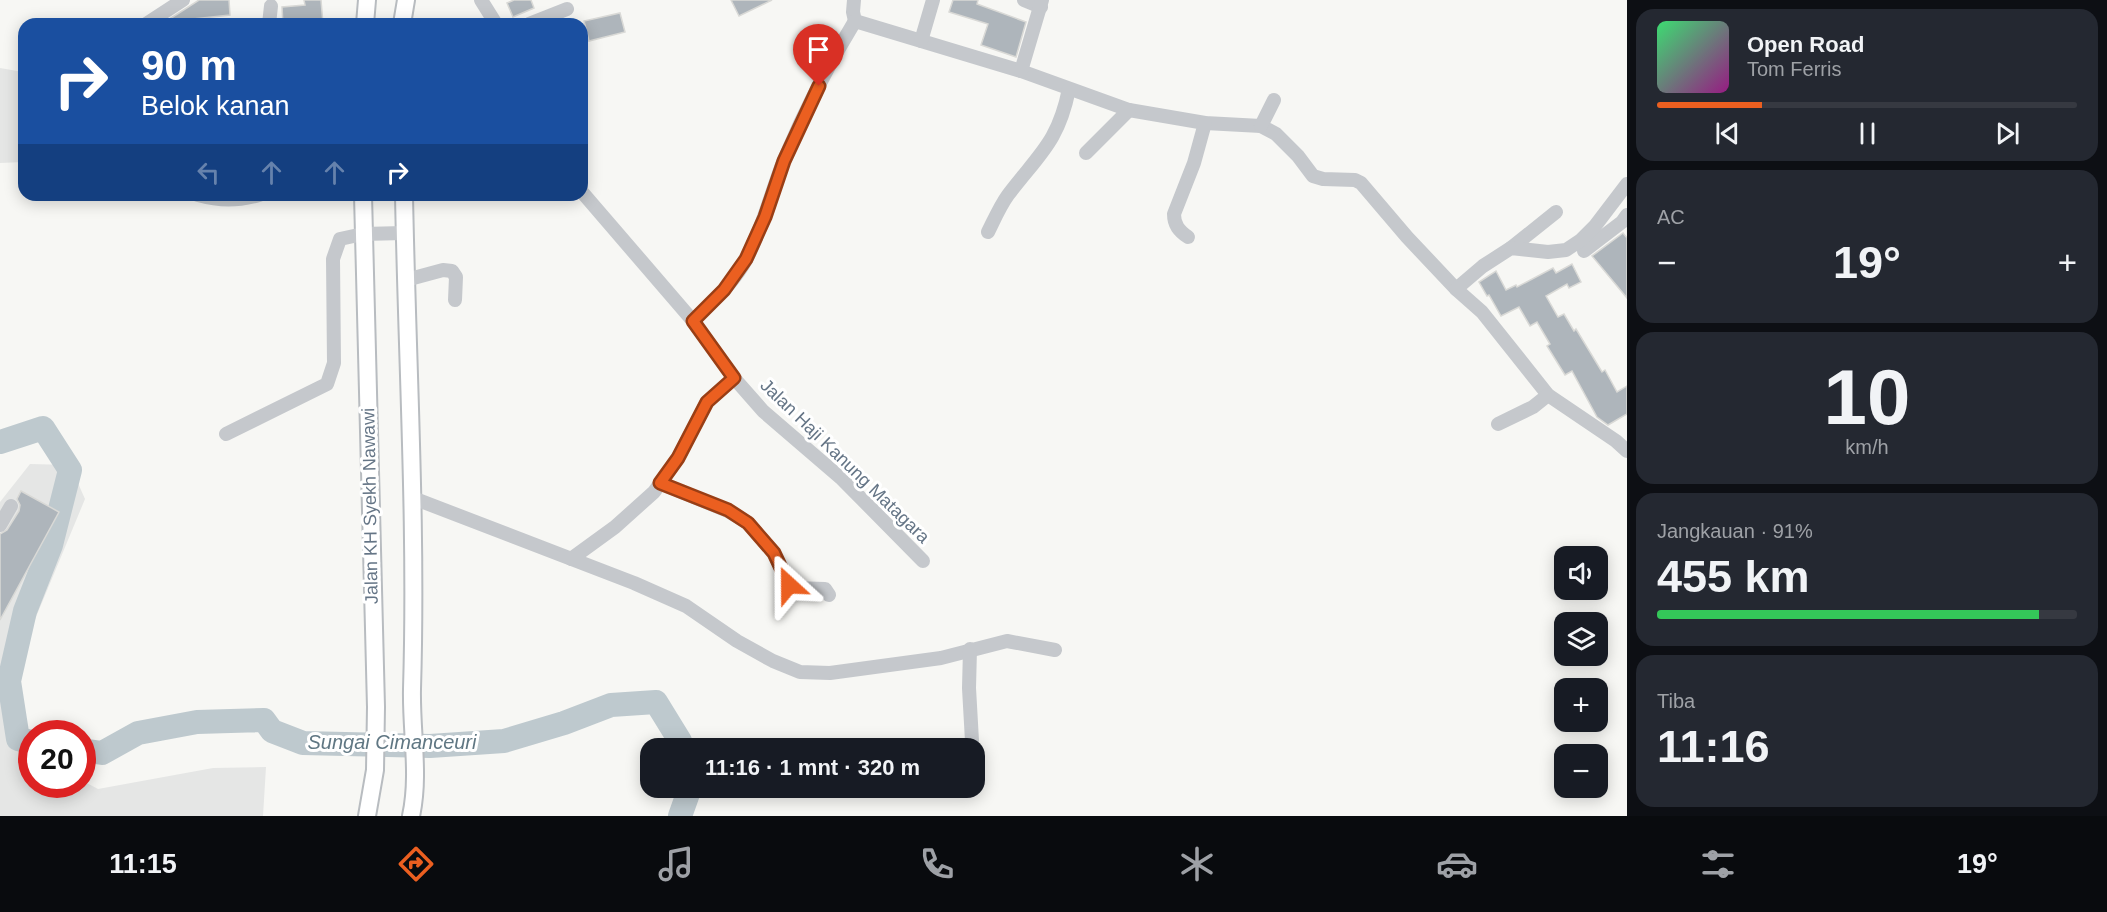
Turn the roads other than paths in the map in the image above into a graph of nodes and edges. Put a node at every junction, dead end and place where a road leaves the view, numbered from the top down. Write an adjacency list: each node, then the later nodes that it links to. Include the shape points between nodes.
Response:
1 (183, 0): 11 (street)
2 (367, 0): 13 (main road)
3 (406, 0): 14 (main road)
4 (854, 0): 17 (street)
5 (933, 0): 18 (street)
6 (1024, 0): 8 (street)
7 (483, 1): 15 (street)
8 (1042, 4): 19 (street)
9 (271, 6): 12 (street)
10 (567, 9): 16 (street)
11 (155, 18)
12 (270, 18)
13 (366, 18)
14 (403, 18)
15 (493, 18)
16 (544, 18)
17 (855, 21): 18 (street); 41 (street, via 802,119 746,259 724,290)
18 (921, 41): 19 (street)
19 (1021, 71): 20 (street)
20 (1069, 89): 22 (street); 32 (street, via 1057,132 1007,197)
21 (1274, 100): 24 (street)
22 (1129, 110): 23 (street); 25 (street)
23 (1205, 123): 24 (street); 35 (street, via 1174,214 1174,223)
24 (1261, 126): 39 (street, via 1276,134 1312,176 1361,183)
25 (1086, 153)
26 (1627, 184): 36 (street, via 1595,226 1566,250)
27 (588, 199): 41 (street, Jalan Haji Kanung Matagara)
28 (363, 201): 34 (main road, Jalan KH Syekh Nawawi)
29 (404, 201): 33 (main road)
30 (1556, 212): 36 (street)
31 (1625, 221): 37 (street)
32 (988, 232)
33 (404, 233): 34 (street); 38 (main road)
34 (363, 234): 45 (street, via 340,239 333,259 334,363 327,384); 57 (main road, Jalan KH Syekh Nawawi, via 376,707 375,770)
35 (1188, 237)
36 (1511, 248): 39 (street)
37 (1584, 251)
38 (406, 280): 40 (street, via 452,271 456,277); 48 (main road)
39 (1456, 289): 43 (street, via 1482,312)
40 (455, 300)
41 (693, 321): 42 (street, Jalan Haji Kanung Matagara)
42 (734, 378): 47 (street, via 707,402 678,458); 52 (street, Jalan Haji Kanung Matagara, via 763,411 842,479)
43 (1548, 395): 44 (street); 46 (street)
44 (1498, 424)
45 (226, 434)
46 (1627, 451)
47 (660, 483): 51 (street, via 615,527); 53 (street, via 728,510 748,523 774,553 792,588 825,589)
48 (413, 498): 51 (street); 58 (main road, via 415,798)
49 (11, 506): 50 (street)
50 (0, 525)
51 (571, 559): 54 (street, via 686,606 737,641 800,672 853,670 941,658)
52 (923, 561)
53 (830, 595)
54 (970, 649): 55 (street, via 1007,641); 56 (street)
55 (1056, 650)
56 (972, 738)
57 (367, 816)
58 (411, 816)

